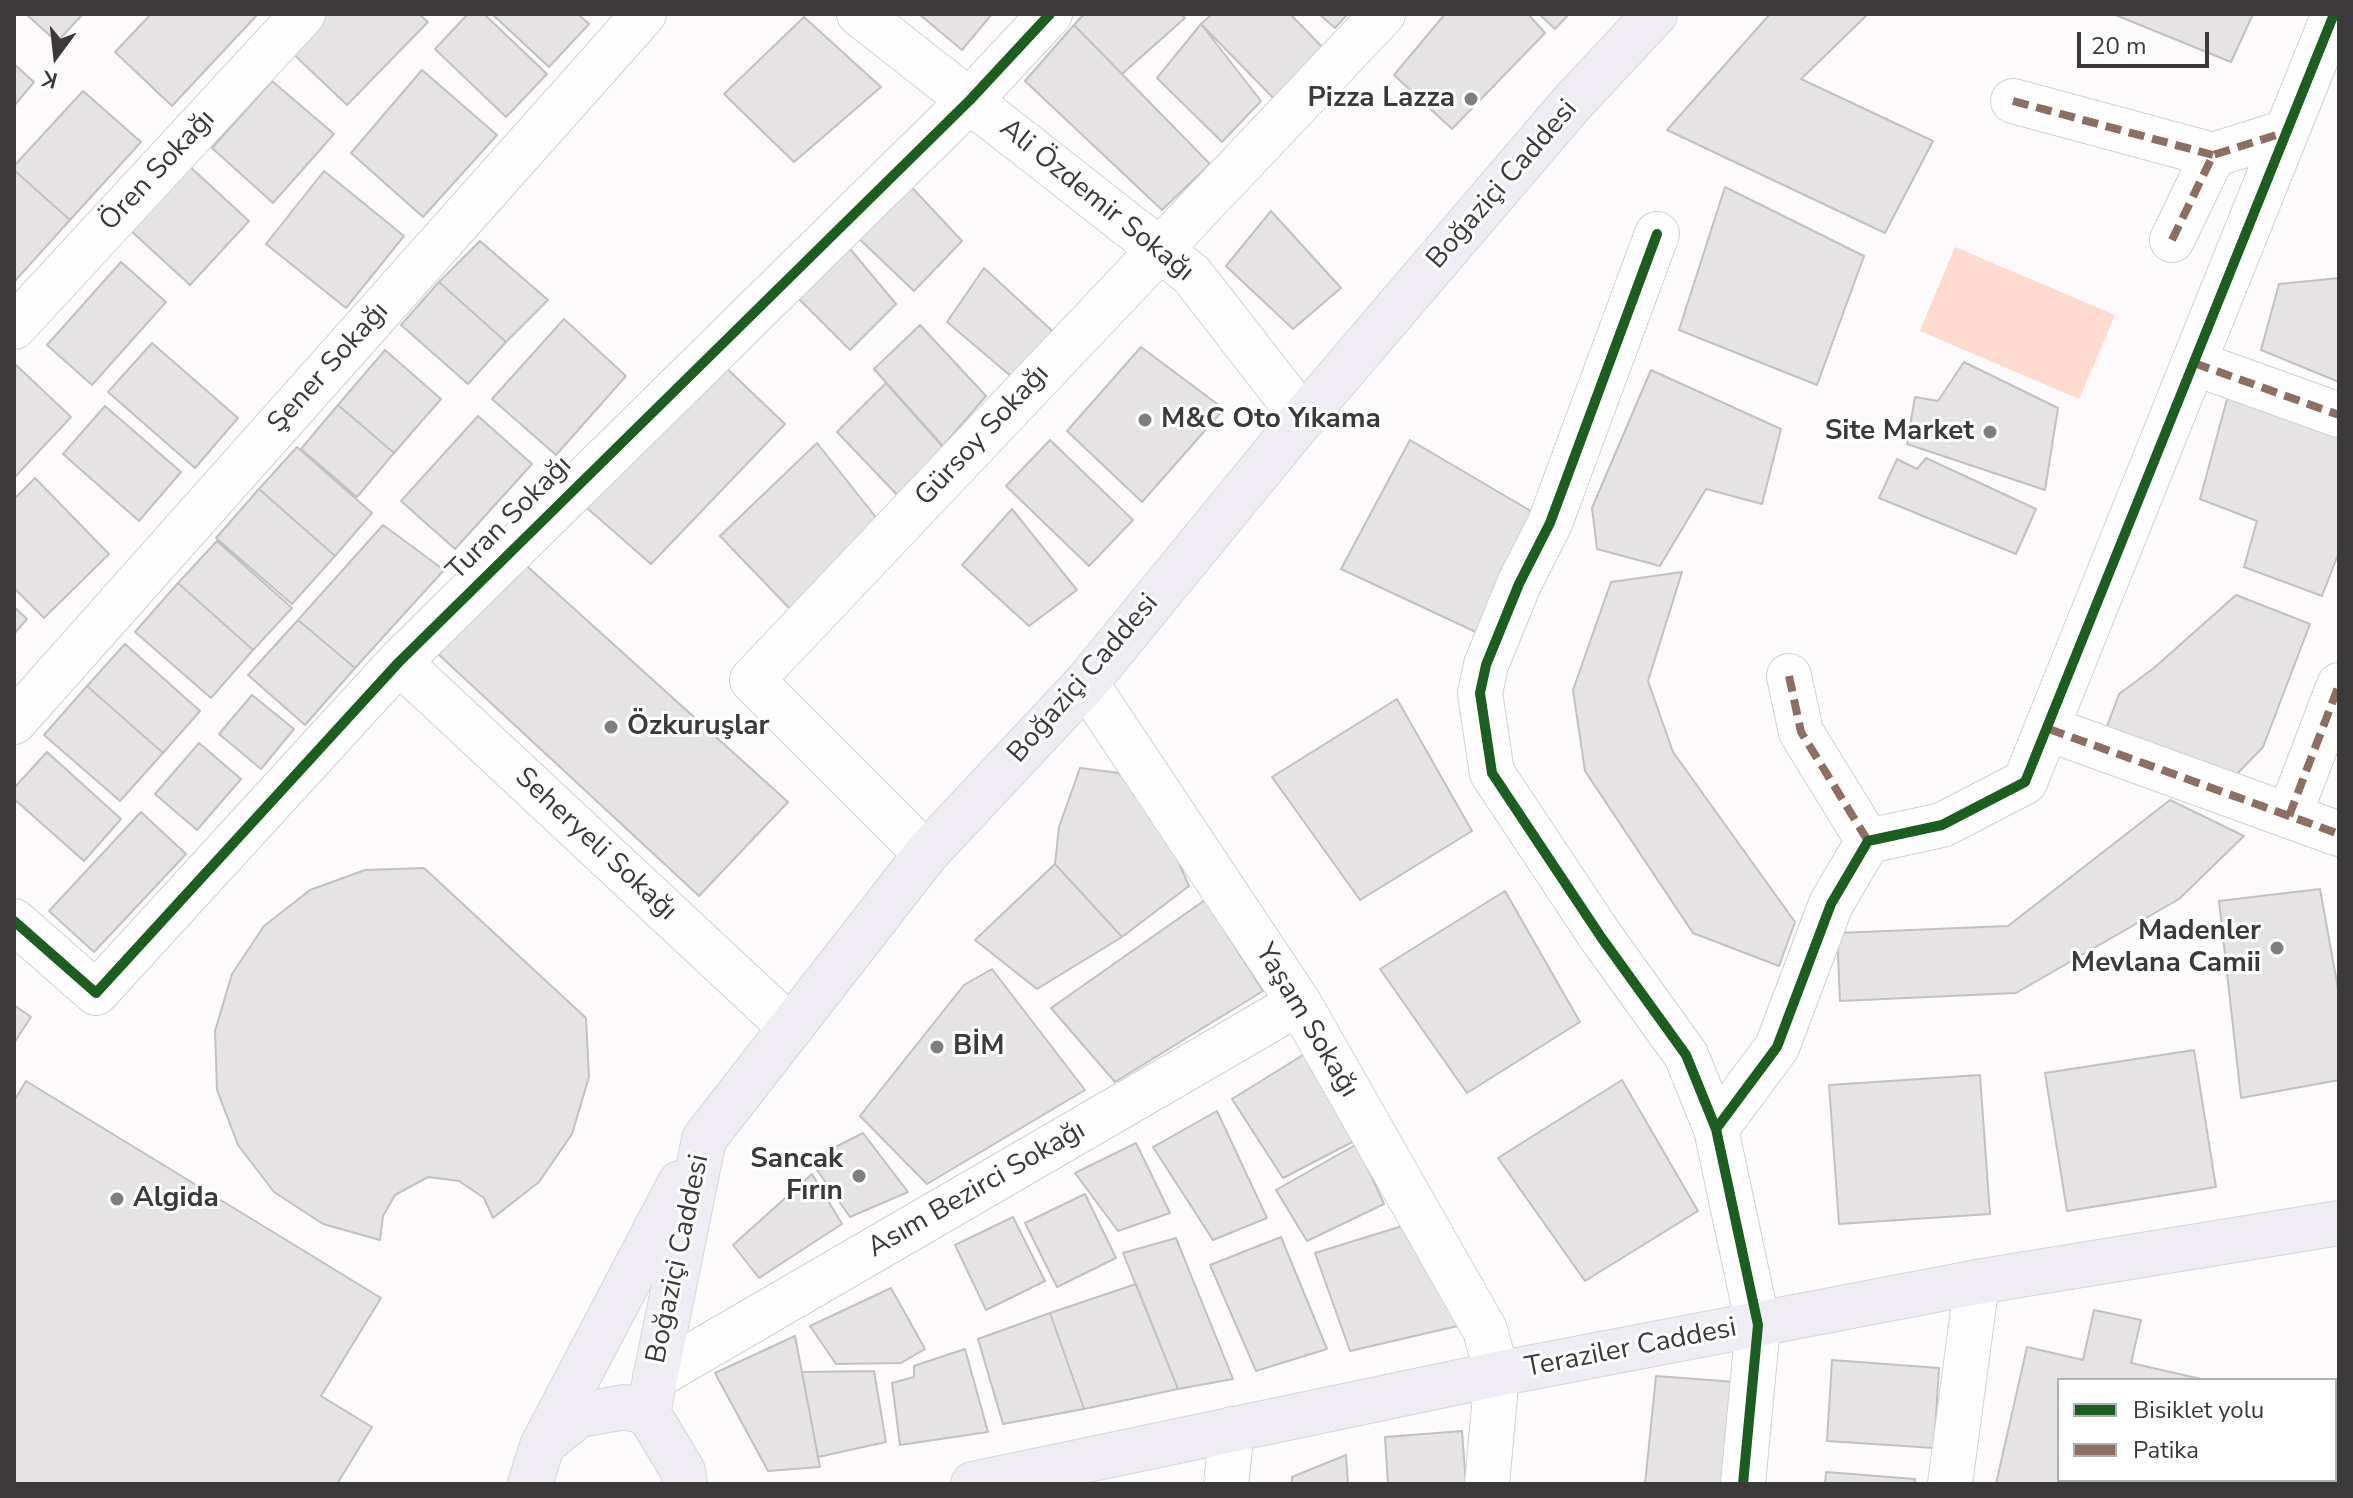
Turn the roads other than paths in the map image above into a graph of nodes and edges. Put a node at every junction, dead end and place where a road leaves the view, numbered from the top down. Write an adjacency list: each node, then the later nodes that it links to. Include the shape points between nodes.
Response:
1 (303, 14): 15 (street, Ören Sokağı)
2 (644, 14): 23 (street, Şener Sokağı)
3 (859, 14): 8 (street, Ali Özdemir Sokağı)
4 (1050, 14): 8 (street, Turan Sokağı)
5 (1383, 14): 14 (street, Gürsoy Sokağı)
6 (1655, 14): 18 (main road, Boğaziçi Caddesi, via 1572,103)
7 (2334, 14): 10 (street)
8 (970, 100): 14 (street, Ali Özdemir Sokağı); 19 (street, Turan Sokağı)
9 (2013, 101): 11 (street)
10 (2286, 132): 11 (street); 16 (street)
11 (2213, 155): 13 (street)
12 (1657, 234): 32 (street, via 1550,523 1486,665 1480,693 1492,773 1686,1055)
13 (2172, 240)
14 (1160, 250): 18 (street, Ali Özdemir Sokağı, via 1192,275); 28 (street, Gürsoy Sokağı, via 752,680)
15 (14, 327)
16 (2194, 363): 17 (street); 24 (street)
17 (2339, 415)
18 (1303, 418): 21 (main road, Boğaziçi Caddesi)
19 (399, 662): 29 (street, Turan Sokağı, via 96,993); 31 (street, Seheryeli Sokağı)
20 (1789, 676): 27 (street, via 1801,732)
21 (1086, 683): 28 (main road, Boğaziçi Caddesi); 30 (street, Yaşam Sokağı)
22 (2339, 685): 25 (street)
23 (14, 722)
24 (2049, 729): 25 (street); 27 (street, via 2025,782 1942,825)
25 (2289, 816): 26 (street)
26 (2339, 834)
27 (1868, 841): 32 (street, via 1831,904 1777,1047)
28 (926, 854): 31 (main road, Boğaziçi Caddesi)
29 (14, 921)
30 (1299, 1003): 37 (street, Yaşam Sokağı, via 1485,1330); 38 (street, Asım Bezirci Sokağı)
31 (791, 1028): 33 (main road, Boğaziçi Caddesi)
32 (1716, 1129): 36 (street)
33 (704, 1139): 38 (main road, Boğaziçi Caddesi); 40 (main road)
34 (2339, 1223): 35 (main road, Teraziler Caddesi)
35 (1977, 1282): 36 (main road, Teraziler Caddesi); 47 (street)
36 (1758, 1325): 37 (main road, Teraziler Caddesi); 46 (street)
37 (1497, 1374): 39 (main road, Teraziler Caddesi); 45 (street)
38 (652, 1395): 40 (main road, via 625,1407 579,1415); 42 (main road)
39 (1232, 1429): 43 (main road, Teraziler Caddesi); 44 (street)
40 (536, 1465): 41 (main road)
41 (504, 1484)
42 (685, 1484)
43 (973, 1484)
44 (1226, 1484)
45 (1487, 1484)
46 (1743, 1484)
47 (1950, 1484)

